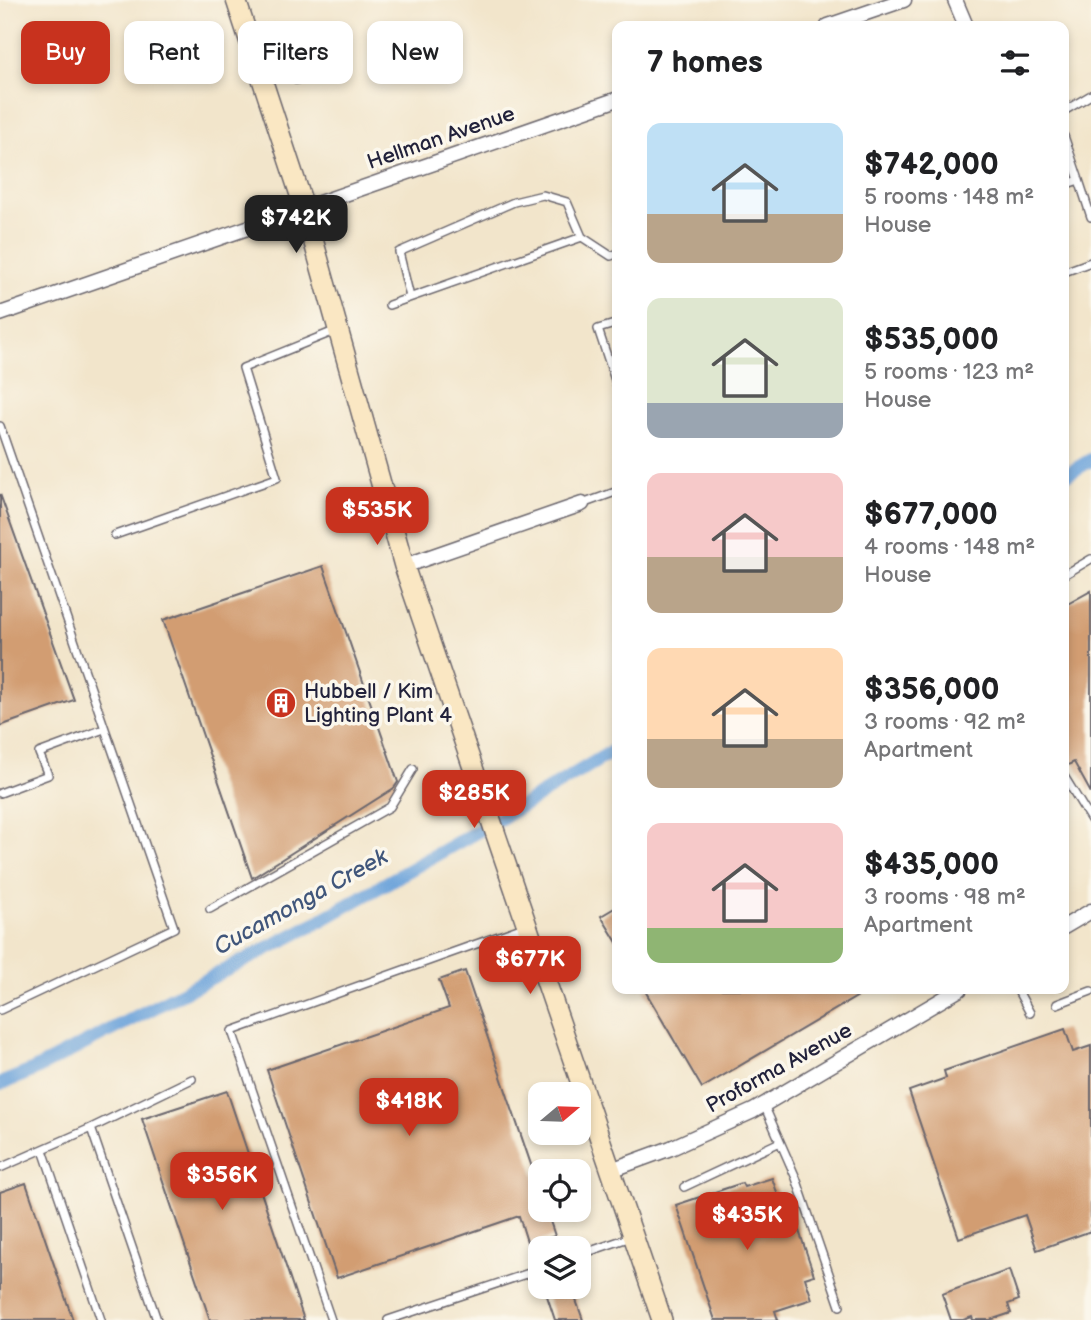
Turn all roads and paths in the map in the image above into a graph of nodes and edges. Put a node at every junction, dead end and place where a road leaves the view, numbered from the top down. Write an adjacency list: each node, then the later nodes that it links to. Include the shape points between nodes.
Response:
1 (236, 0): 12 (street)
2 (904, 0): 4 (street)
3 (956, 0): 5 (street)
4 (843, 21)
5 (965, 21)
6 (1091, 95): 8 (lane)
7 (612, 101): 12 (street, Hellman Avenue)
8 (1069, 108)
9 (1069, 150): 10 (lane)
10 (1079, 180): 11 (lane); 13 (lane)
11 (1069, 183)
12 (304, 207): 20 (street, Hellman Avenue); 22 (street)
13 (1091, 217)
14 (582, 237): 15 (lane); 18 (lane); 18 (lane, via 567,202 543,195 514,202 399,251)
15 (612, 256)
16 (1091, 262): 17 (lane)
17 (1069, 270)
18 (410, 297): 19 (lane)
19 (389, 305)
20 (0, 314)
21 (612, 325): 23 (lane, via 598,329)
22 (338, 329): 27 (lane, via 243,368 277,478); 29 (street)
23 (612, 371)
24 (0, 426): 31 (lane)
25 (612, 493): 26 (lane)
26 (582, 504): 29 (street)
27 (114, 535)
28 (1091, 559): 30 (lane)
29 (404, 566): 39 (street)
30 (1069, 572)
31 (104, 729): 34 (lane, via 39,752 48,775); 44 (lane, via 174,928)
32 (413, 769): 36 (lane, via 390,807)
33 (1069, 784): 35 (lane)
34 (0, 793)
35 (1091, 820)
36 (210, 909)
37 (1091, 911): 38 (street)
38 (1069, 924)
39 (528, 926): 52 (street); 60 (lane, via 232,1031)
40 (1091, 991): 43 (lane)
41 (952, 994): 47 (street, Proforma Avenue)
42 (1020, 994): 45 (lane)
43 (1057, 1004)
44 (0, 1010)
45 (1030, 1013)
46 (192, 1079): 48 (lane)
47 (764, 1105): 49 (lane); 52 (street, Proforma Avenue)
48 (91, 1128): 50 (lane); 59 (lane)
49 (780, 1142): 53 (lane); 57 (lane)
50 (43, 1150): 51 (lane); 58 (lane)
51 (0, 1168)
52 (611, 1170): 54 (street)
53 (684, 1187)
54 (634, 1236): 55 (lane); 62 (street)
55 (591, 1251)
56 (528, 1273): 61 (lane)
57 (840, 1306)
58 (101, 1320)
59 (157, 1320)
60 (331, 1320)
61 (388, 1320)
62 (662, 1320)

